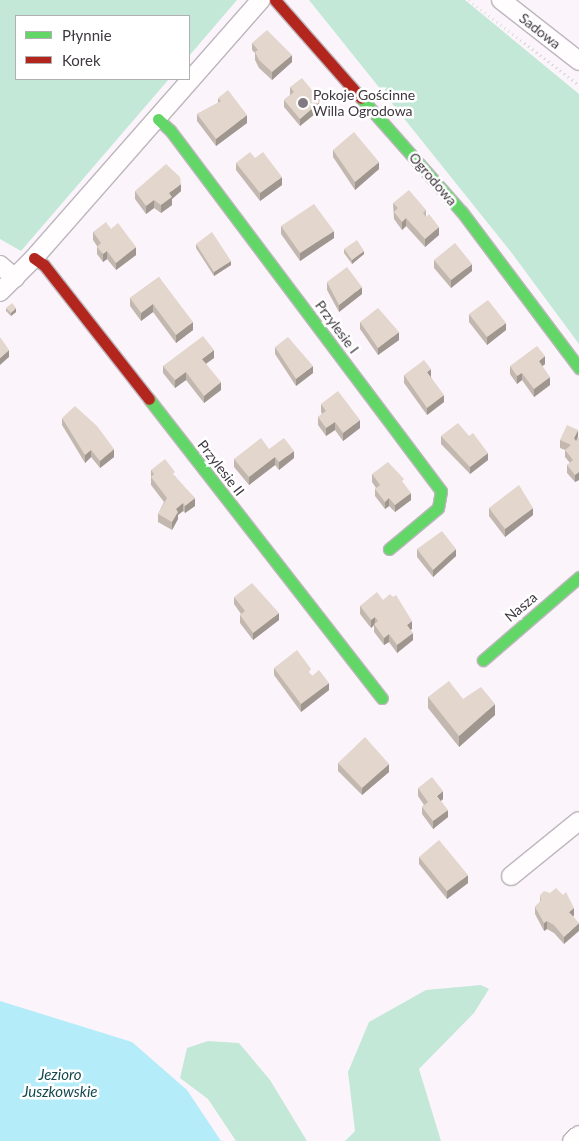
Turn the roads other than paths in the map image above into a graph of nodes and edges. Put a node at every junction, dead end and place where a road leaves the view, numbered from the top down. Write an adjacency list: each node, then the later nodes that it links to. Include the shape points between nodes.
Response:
1 (261, 0): 5 (street)
2 (275, 0): 10 (street, Ogrodowa, via 462,212)
3 (501, 0): 4 (street, Sadowa)
4 (579, 61)
5 (158, 119): 6 (street); 11 (street, Przylesie I, via 176,138 441,491 438,508)
6 (34, 258): 8 (street); 14 (street, Przylesie II, via 44,265)
7 (0, 265): 8 (street)
8 (15, 278): 9 (street)
9 (0, 292)
10 (579, 368)
11 (389, 549)
12 (579, 577): 13 (street, Nasza)
13 (483, 660)
14 (382, 698)
15 (579, 821): 16 (street)
16 (511, 876)
17 (579, 1135): 18 (street)
18 (572, 1141)

